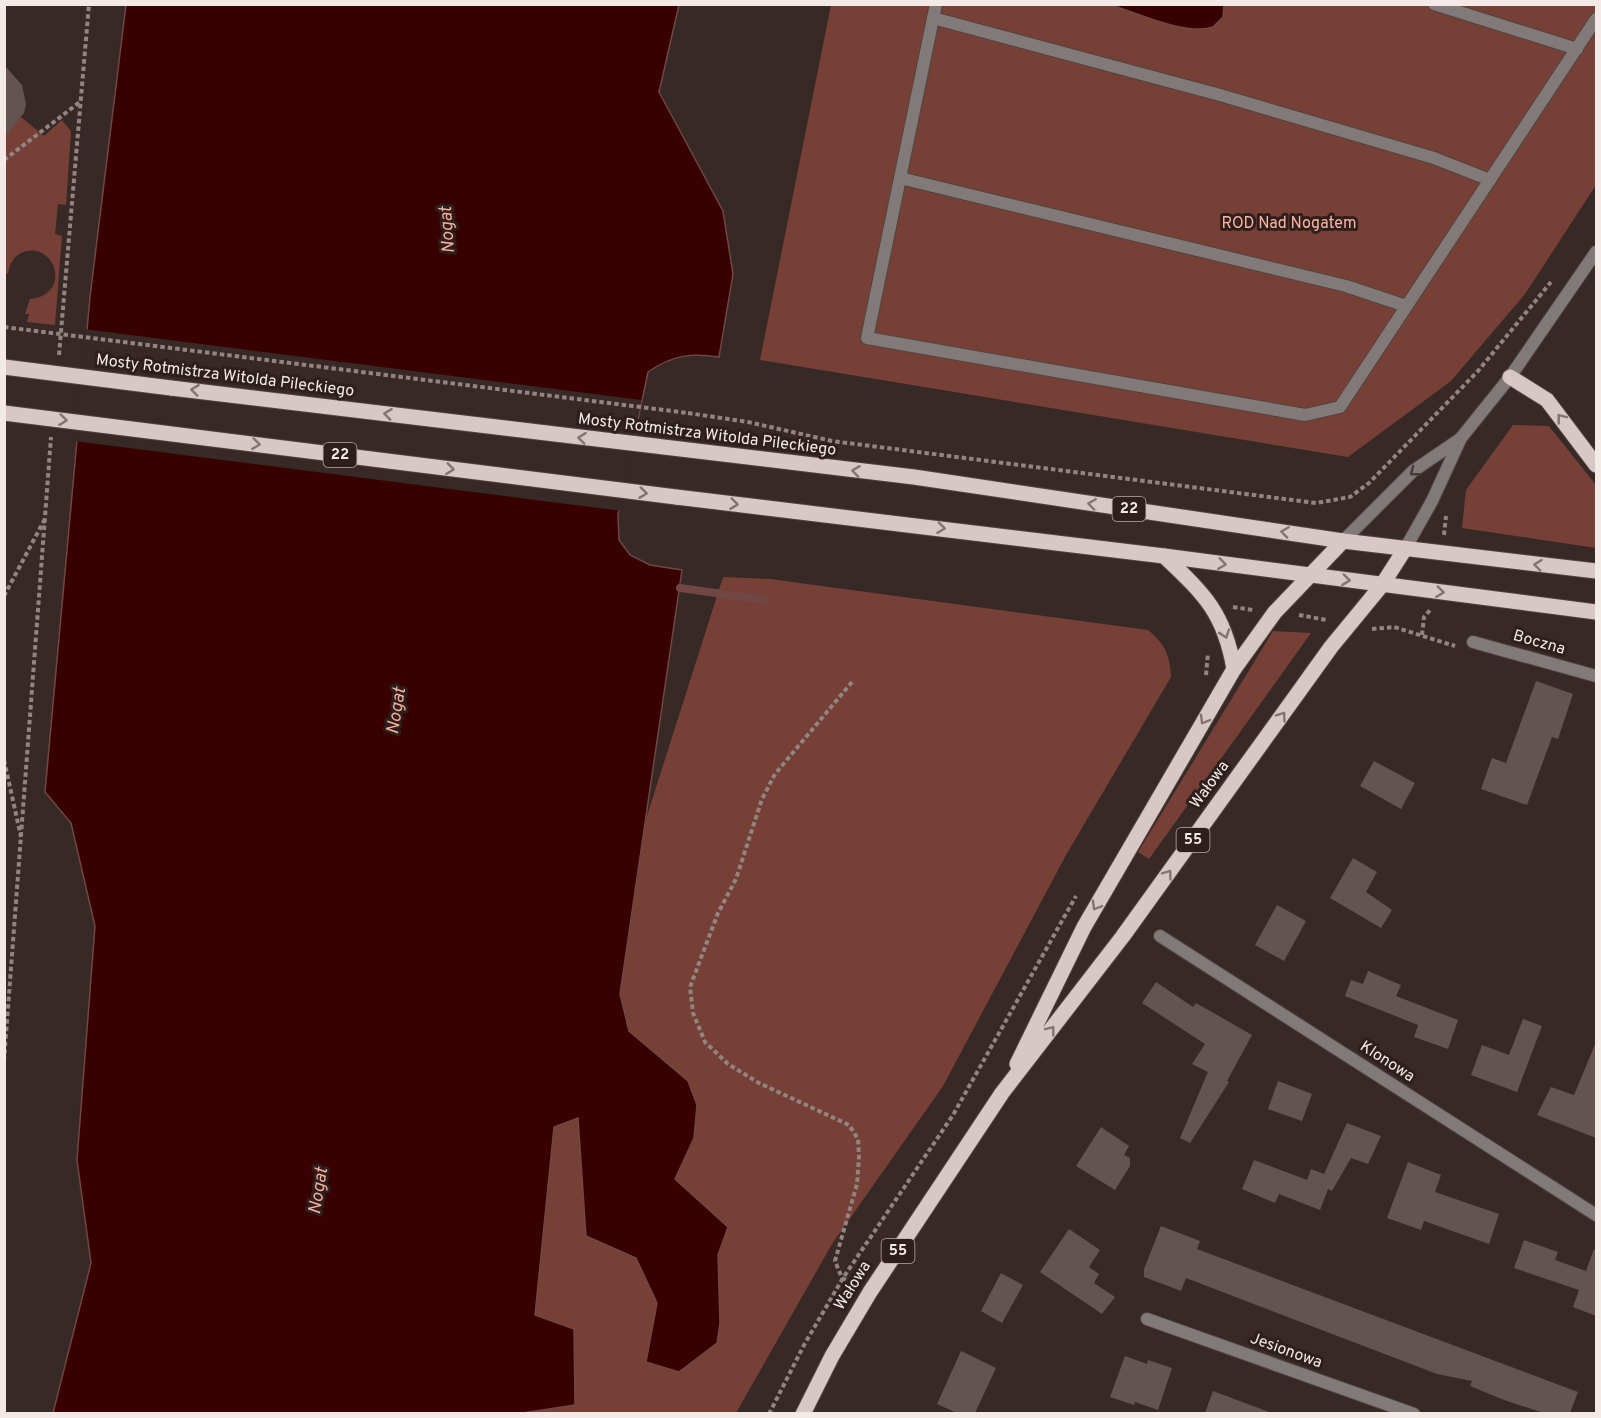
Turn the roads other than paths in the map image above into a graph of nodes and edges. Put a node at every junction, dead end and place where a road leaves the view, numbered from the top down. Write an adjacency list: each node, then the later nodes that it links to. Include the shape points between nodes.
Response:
1 (936, 4): 3 (street)
2 (1434, 4): 5 (street)
3 (933, 18): 6 (street); 7 (street, via 1221,95 1434,158)
4 (1596, 19): 5 (street)
5 (1577, 49): 7 (street)
6 (900, 178): 9 (street, via 1346,286); 9 (street, via 867,338 1305,415 1340,407)
7 (1490, 180): 9 (street)
8 (1596, 252): 11 (street)
9 (1407, 306)
10 (4, 367): 15 (main road, Mosty Rotmistrza Witolda Pileckiego / 22, one-way to 10, bridge, via 914,477)
11 (1510, 377): 13 (street); 14 (main road, one-way to 11, via 1547,400)
12 (4, 413): 17 (main road, 22, one-way to 17, bridge)
13 (1461, 438): 15 (street, one-way to 15, via 1413,471); 16 (street)
14 (1596, 465)
15 (1343, 541): 16 (main road, Mosty Rotmistrza Witolda Pileckiego / 22); 19 (main road, Wałowa)
16 (1405, 549): 18 (main road, 22, one-way to 16); 20 (main road, 55)
17 (1164, 556): 19 (main road, 22, one-way to 19); 23 (main road, one-way to 23, via 1204,594 1215,611)
18 (1596, 571)
19 (1310, 576): 20 (main road, 22, one-way to 20); 23 (main road, Wałowa, via 1275,612)
20 (1382, 585): 21 (main road, 22, one-way to 21); 26 (main road, Wałowa / 55, one-way to 20, via 1123,936 1331,647)
21 (1596, 612)
22 (1473, 642): 24 (street, Boczna)
23 (1234, 669): 26 (main road, Wałowa / 55, one-way to 26, via 1084,927)
24 (1596, 676)
25 (1160, 936): 27 (street, Klonowa)
26 (1002, 1093): 29 (main road, Wałowa / 55, via 870,1292)
27 (1596, 1215)
28 (1147, 1319): 30 (street, Jesionowa)
29 (803, 1413)
30 (1414, 1413)

